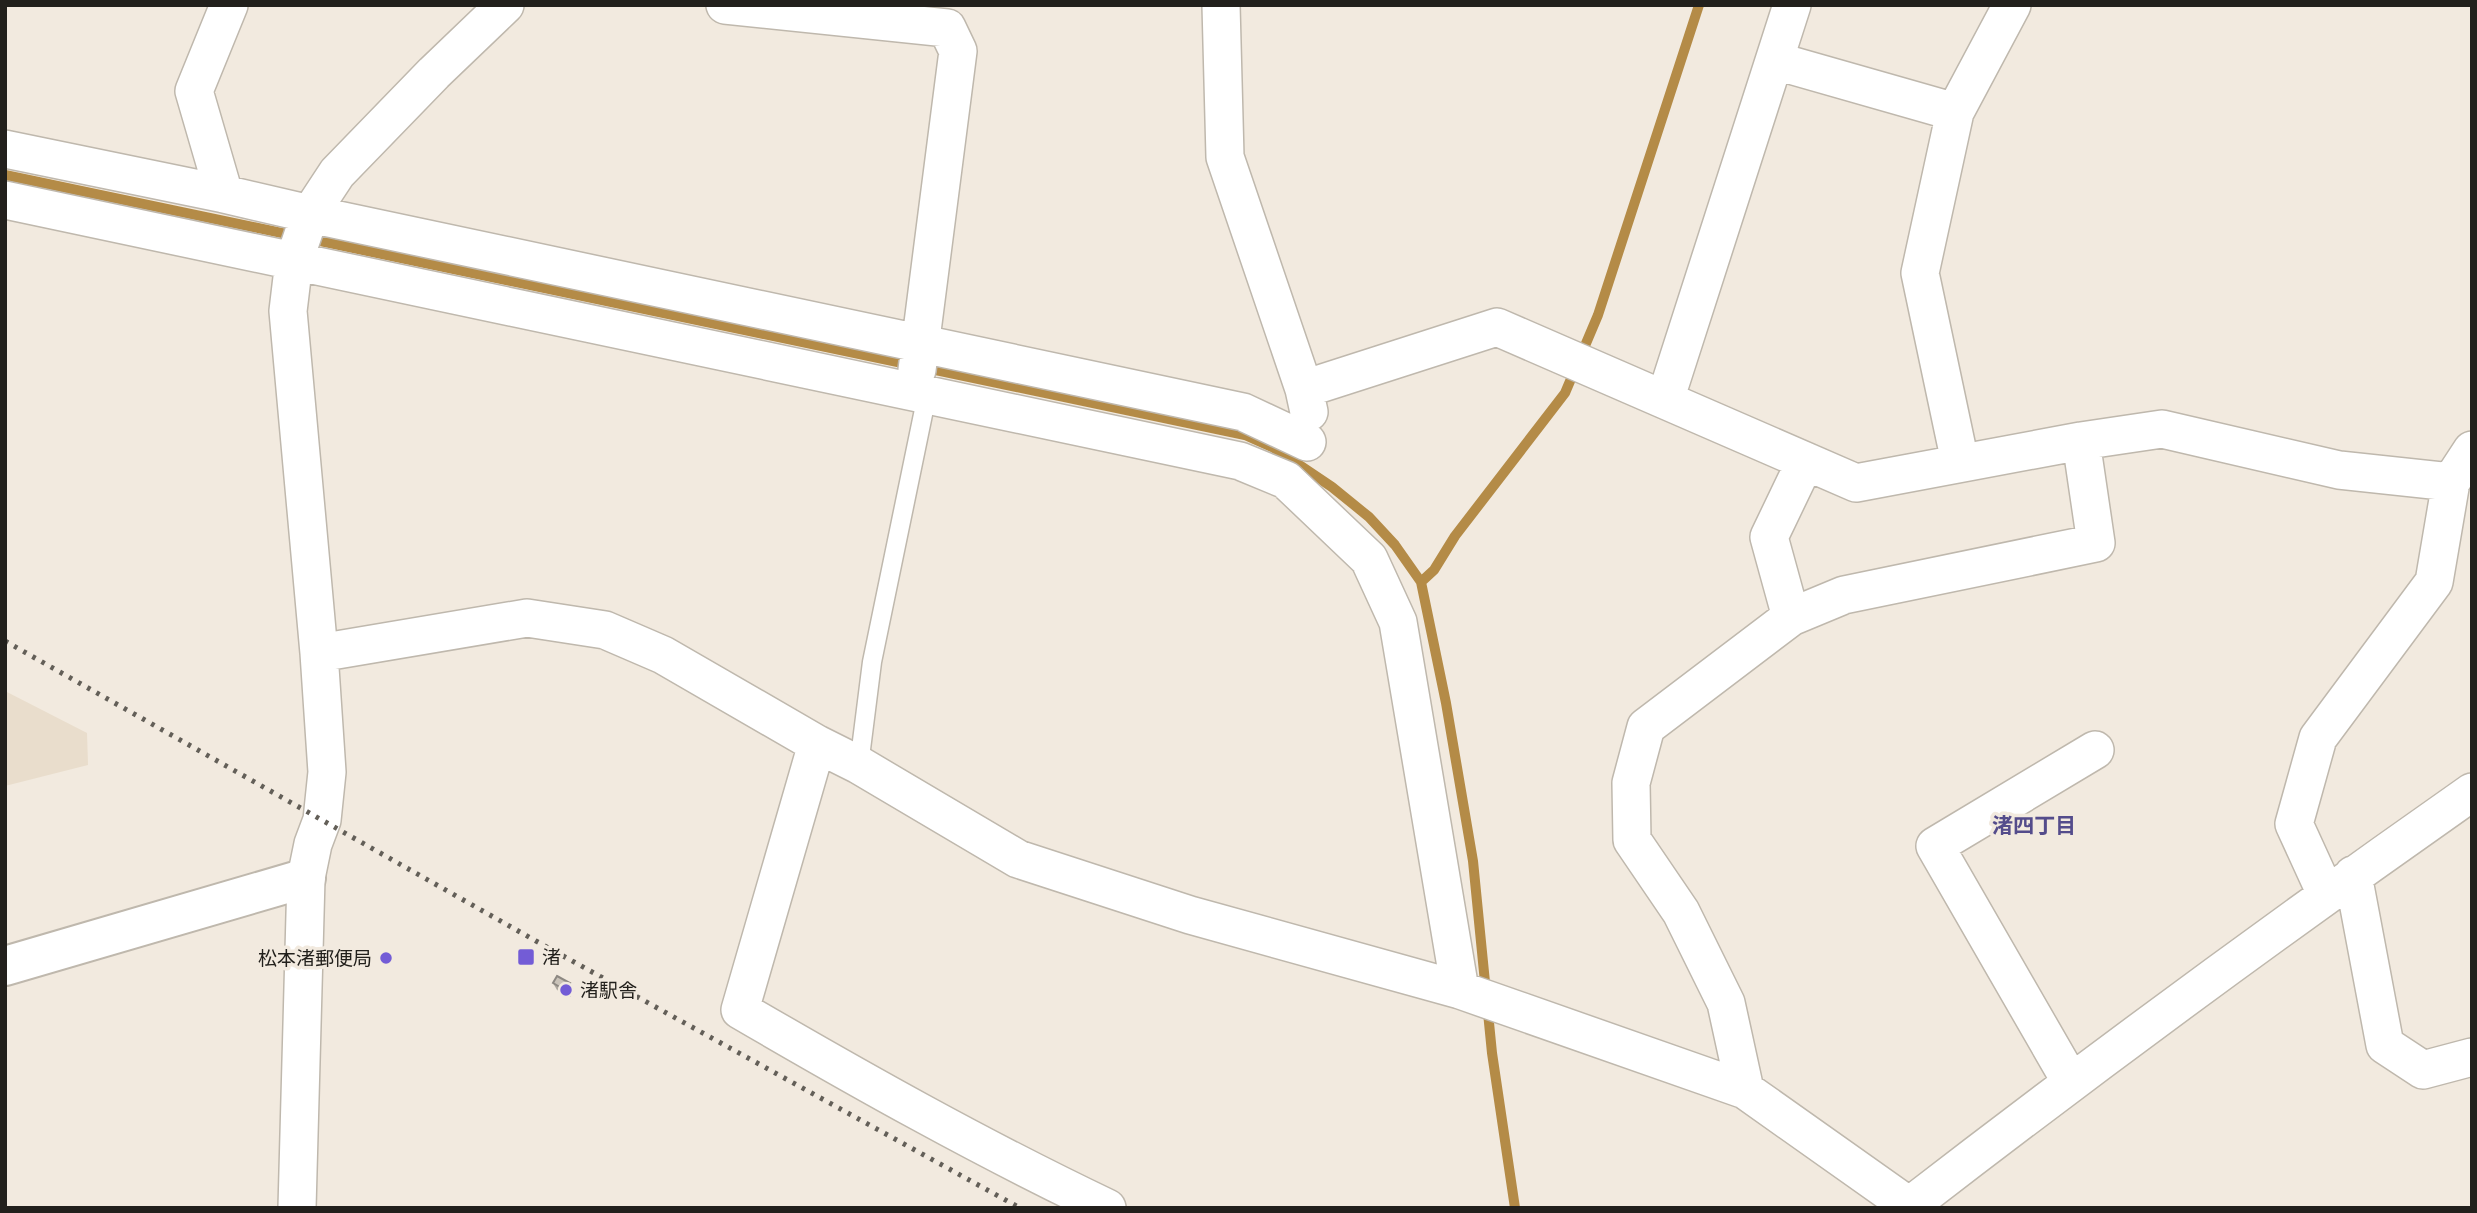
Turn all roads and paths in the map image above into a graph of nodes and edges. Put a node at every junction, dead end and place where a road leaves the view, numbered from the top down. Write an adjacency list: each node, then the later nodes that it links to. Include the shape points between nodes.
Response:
1 (229, 5): 10 (street, via 194,91)
2 (505, 5): 12 (street, via 338,173)
3 (725, 5): 13 (street, via 947,28 957,51)
4 (1221, 5): 14 (street, via 1225,157)
5 (1792, 5): 7 (street)
6 (2012, 5): 8 (street)
7 (1776, 61): 8 (street); 15 (street)
8 (1955, 112): 20 (street, via 1920,273)
9 (5, 149): 10 (street)
10 (224, 194): 12 (street)
11 (5, 200): 12 (street)
12 (302, 238): 13 (street); 13 (street); 23 (street, via 288,311)
13 (919, 374): 18 (street, via 1240,461); 18 (street, via 1243,412); 26 (lane)
14 (1304, 389): 15 (street, via 1497,327); 18 (street, via 1311,417)
15 (1665, 400): 19 (street)
16 (2081, 440): 20 (street); 21 (street, via 2162,429 2339,470); 22 (street, via 2096,543 1844,595)
17 (2472, 450): 21 (street)
18 (1297, 462): 31 (street, via 1369,559 1398,622)
19 (1805, 462): 20 (street, via 1856,483); 22 (street, via 1769,537)
20 (1960, 462)
21 (2451, 482): 29 (street, via 2434,582 2318,738 2294,824)
22 (1791, 617): 34 (street, via 1646,727 1631,783 1632,839 1681,912 1726,1003)
23 (319, 653): 24 (street, via 527,618 605,630 663,655); 28 (street, via 327,772 322,820)
24 (817, 744): 26 (street); 37 (street, via 740,1010 1024,1169)
25 (2095, 750): 33 (street, via 1935,846)
26 (859, 765): 31 (street, via 1018,859 1190,915)
27 (2472, 792): 29 (street)
28 (306, 878): 30 (street); 36 (street)
29 (2339, 885): 32 (street, via 2385,1045 2423,1070); 33 (street)
30 (5, 966)
31 (1460, 990): 34 (street)
32 (2472, 1057)
33 (2071, 1082): 35 (street)
34 (1745, 1090): 35 (street)
35 (1908, 1207)
36 (296, 1208)
37 (1107, 1208)

